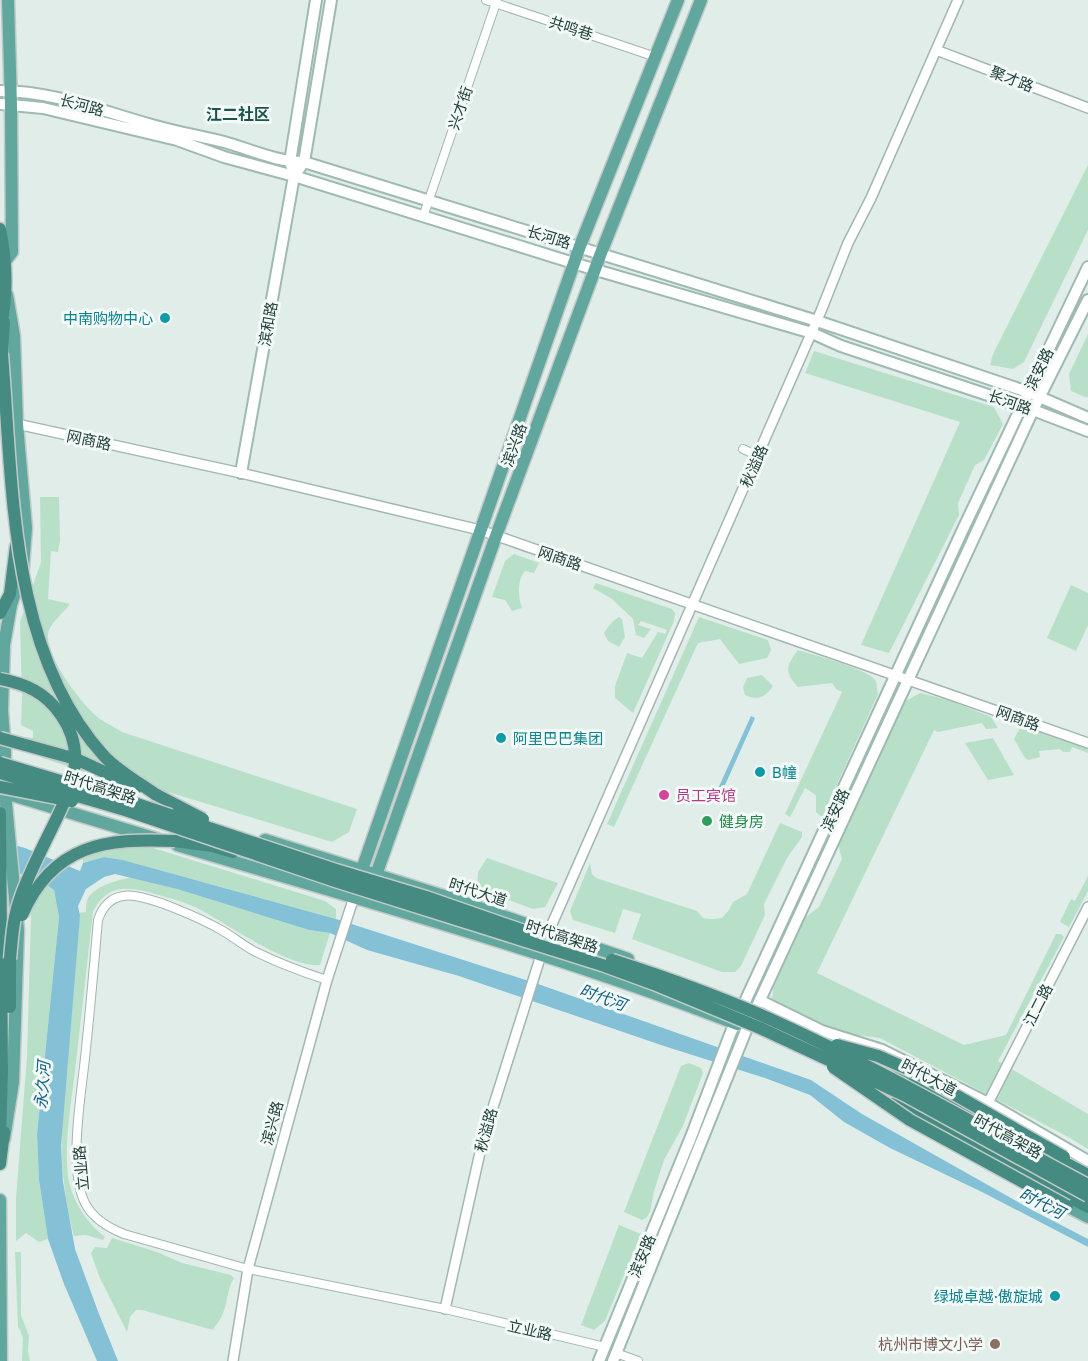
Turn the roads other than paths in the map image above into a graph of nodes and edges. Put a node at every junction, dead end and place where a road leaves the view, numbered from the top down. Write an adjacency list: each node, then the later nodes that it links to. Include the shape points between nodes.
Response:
1 (8, 0): 11 (main road)
2 (316, 0): 14 (main road, 滨和路)
3 (331, 0): 15 (main road, 滨和路)
4 (486, 0): 8 (street, 共鸣巷)
5 (678, 0): 10 (main road, 滨兴路)
6 (701, 0): 21 (main road, 滨兴路)
7 (958, 0): 9 (street, 秋溢路)
8 (496, 2): 10 (street, 共鸣巷); 17 (street, 兴才街)
9 (936, 50): 13 (street, 聚才路); 29 (street, 秋溢路)
10 (656, 57): 20 (main road, 滨兴路)
11 (5, 91): 12 (main road); 14 (main road, 长河路, via 80,103)
12 (6, 104): 16 (main road, 长河路, via 43,108 177,140); 22 (main road, via 12,252)
13 (1088, 108)
14 (290, 162): 15 (main road, 长河路); 16 (main road, 滨和路)
15 (304, 162): 16 (main road, 滨和路); 17 (main road, 长河路)
16 (294, 176): 18 (main road, 长河路); 41 (main road, 滨和路)
17 (428, 201): 18 (street, 兴才街); 20 (main road, 长河路)
18 (423, 217): 23 (main road, 长河路)
19 (0, 229): 22 (highway)
20 (580, 246): 21 (main road, 长河路); 23 (main road, 滨兴路)
21 (601, 253): 25 (main road, 滨兴路); 29 (main road, 长河路)
22 (6, 261): 26 (highway)
23 (574, 263): 25 (main road, 长河路); 42 (main road, 滨兴路)
24 (1088, 267): 32 (main road, 滨安路)
25 (596, 270): 31 (main road, 长河路); 44 (main road, 滨兴路)
26 (6, 288): 28 (highway); 37 (main road, via 14,336)
27 (1088, 300): 33 (main road, 滨安路)
28 (4, 315): 30 (highway); 43 (highway, bridge, via 2,354)
29 (817, 321): 31 (street, 秋溢路); 32 (main road, 长河路)
30 (0, 330)
31 (812, 333): 34 (main road, 长河路); 40 (street, 秋溢路)
32 (1028, 392): 33 (main road, 长河路); 34 (main road, 滨安路)
33 (1040, 397): 35 (main road, 滨安路); 36 (main road, 长河路)
34 (1021, 406): 35 (main road, 长河路); 47 (main road, 滨安路)
35 (1034, 410): 38 (main road, 长河路); 49 (main road, 滨安路)
36 (1088, 418)
37 (16, 424): 41 (street, 网商路); 50 (main road, via 26,528 23,567 10,605 4,645)
38 (1088, 431)
39 (743, 450): 40 (street)
40 (758, 456): 45 (street, 秋溢路)
41 (241, 473): 42 (street, 网商路)
42 (480, 531): 44 (street, 网商路); 60 (main road, 滨兴路)
43 (17, 534): 46 (highway, bridge, via 10,594); 55 (highway, bridge, via 29,606 47,661 67,704 106,758)
44 (496, 536): 45 (street, 网商路); 61 (main road, 滨兴路)
45 (693, 605): 47 (street, 网商路); 64 (street, 秋溢路)
46 (0, 613)
47 (896, 675): 49 (street, 网商路); 68 (main road, 滨安路)
48 (0, 679): 66 (highway, bridge, via 23,684 47,699 69,726 76,754 70,790 16,910)
49 (910, 680): 52 (street, 网商路); 69 (main road, 滨安路)
50 (1, 711): 53 (main road)
51 (0, 738): 55 (highway, bridge, via 76,759)
52 (1088, 743)
53 (1, 764): 54 (main road); 57 (highway, 时代高架路, bridge, via 56,788); 58 (highway, 时代高架路, bridge); 60 (main road, 时代大道, via 35,768)
54 (2, 790): 57 (highway, bridge); 62 (main road); 83 (main road, via 11,842 18,930 13,1082)
55 (155, 794): 58 (highway, bridge)
56 (0, 813): 75 (highway)
57 (143, 817): 59 (highway, 时代高架路, bridge)
58 (261, 845): 72 (highway, 时代高架路, bridge, via 660,975 770,1019)
59 (290, 866): 66 (highway, bridge, via 176,841 125,840 85,849 52,870 31,894); 72 (highway, 时代高架路, bridge, via 602,965)
60 (361, 870): 61 (main road, 时代大道); 62 (main road, 滨兴路)
61 (376, 875): 62 (main road, 滨兴路); 64 (main road, 时代大道)
62 (354, 897): 65 (main road); 67 (street, 滨兴路)
63 (1088, 907): 79 (street, 江二路)
64 (549, 931): 68 (main road, 时代大道)
65 (541, 955): 70 (main road); 94 (street, 秋溢路, via 483,1139)
66 (10, 959): 75 (highway)
67 (327, 980): 93 (street, 滨兴路); 93 (street, 立业路, via 292,969 176,909 138,897 110,901 98,920 78,1132 79,1185 85,1203 113,1230)
68 (746, 1003): 69 (main road, 时代大道); 70 (main road, 滨安路)
69 (760, 1004): 70 (main road, 滨安路); 71 (main road); 73 (main road, 时代大道)
70 (741, 1026): 77 (main road); 95 (main road, 滨安路, via 724,1051); 96 (main road, 滨安路, via 730,1073)
71 (831, 1033): 73 (main road); 79 (main road, via 882,1050)
72 (792, 1036): 81 (highway, bridge, via 899,1064); 87 (highway, 时代高架路, bridge, via 908,1088); 88 (highway, 时代高架路, bridge); 91 (highway, bridge, via 910,1120)
73 (861, 1058): 74 (main road, 时代大道)
74 (881, 1069): 76 (main road); 86 (main road, 时代大道)
75 (6, 1071): 80 (highway); 83 (highway, via 8,1111)
76 (914, 1082): 85 (highway)
77 (871, 1083): 78 (main road); 90 (main road)
78 (895, 1103): 90 (highway)
79 (988, 1103): 82 (main road)
80 (0, 1138)
81 (1064, 1157): 84 (main road)
82 (1088, 1161)
83 (0, 1164)
84 (1088, 1171)
85 (1088, 1175)
86 (1088, 1180)
87 (1088, 1185)
88 (1088, 1196)
89 (0, 1200): 97 (main road)
90 (1088, 1205)
91 (1067, 1206): 92 (main road)
92 (1088, 1217)
93 (248, 1269): 94 (street, 立业路); 98 (street, 滨兴路)
94 (445, 1309): 95 (street, 立业路)
95 (605, 1347): 99 (main road, 滨安路)
96 (615, 1357): 100 (street)
97 (1, 1361)
98 (234, 1361)
99 (599, 1361)
100 (638, 1361)

